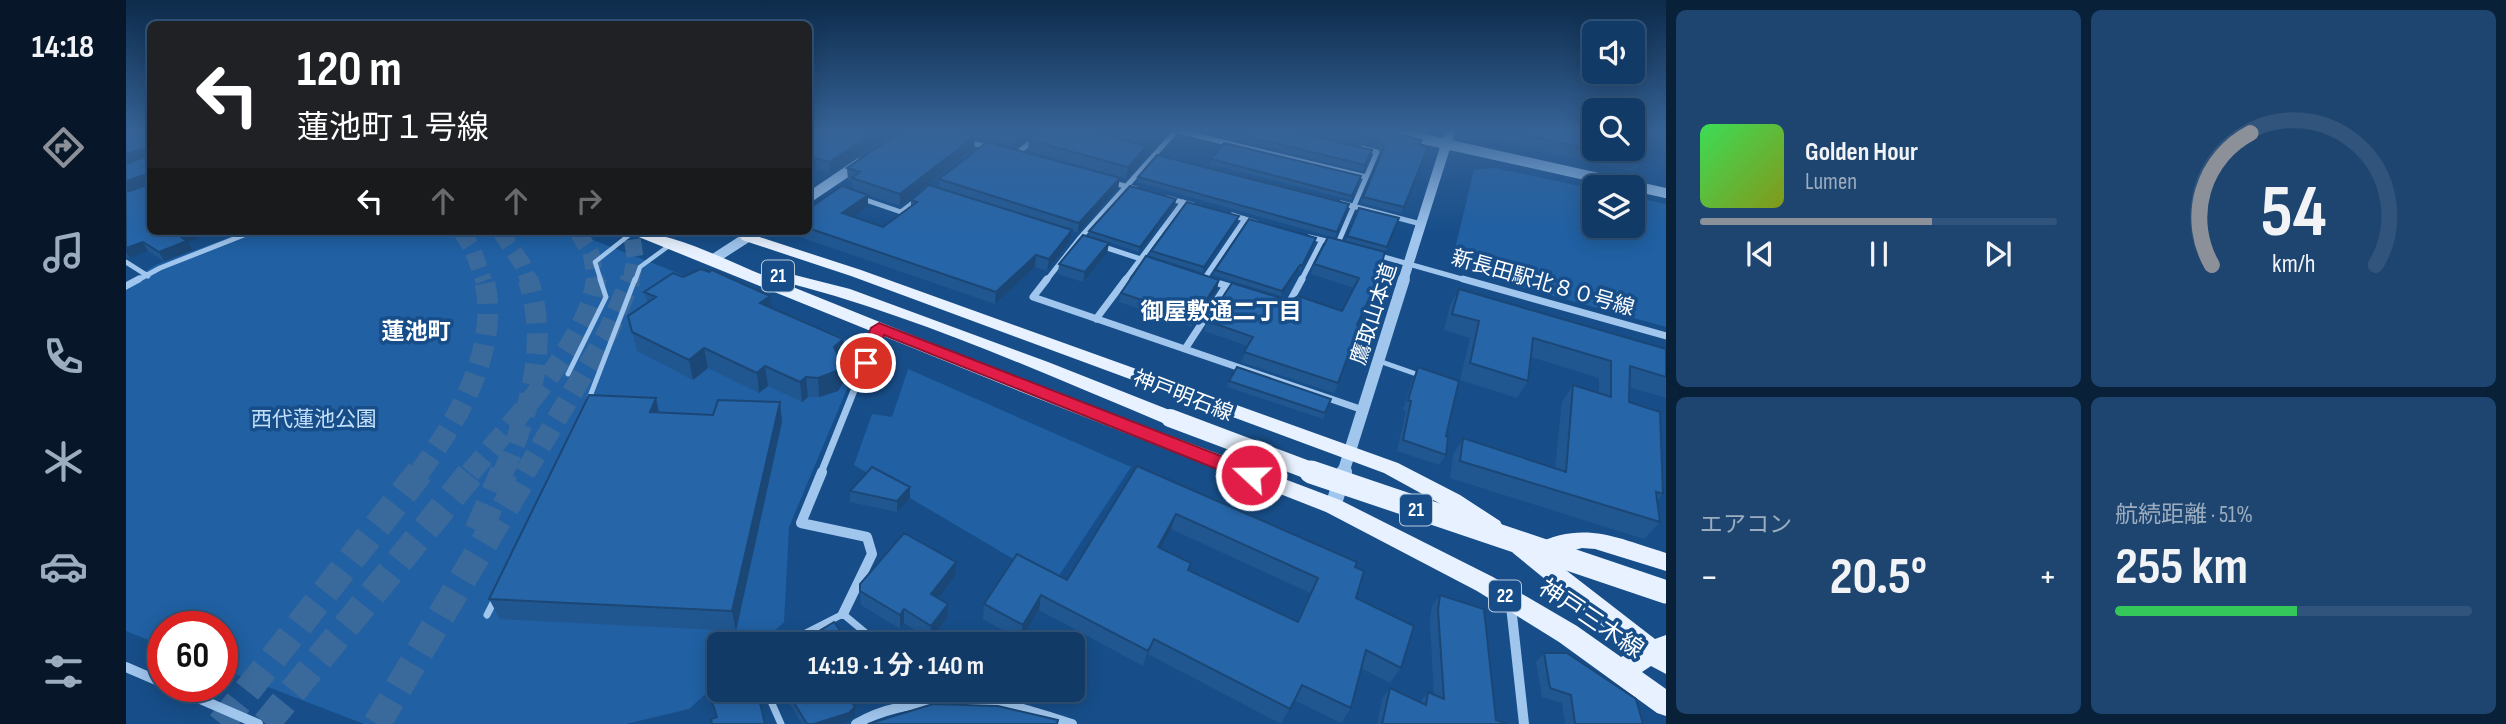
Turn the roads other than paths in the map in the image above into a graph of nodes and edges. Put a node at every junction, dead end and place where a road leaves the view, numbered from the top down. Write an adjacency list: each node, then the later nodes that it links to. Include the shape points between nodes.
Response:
1 (857, 166): 10 (street)
2 (1145, 166): 9 (street)
3 (1320, 166): 7 (street)
4 (1371, 166): 7 (street)
5 (1439, 166): 24 (street, 鷹取山本道)
6 (1558, 166): 14 (street)
7 (1366, 177): 21 (street)
8 (1100, 179): 9 (street)
9 (1126, 186): 12 (street); 34 (street)
10 (826, 187): 11 (street); 16 (street)
11 (836, 190)
12 (1140, 190)
13 (929, 191): 15 (street, via 901,212)
14 (1666, 193)
15 (849, 194)
16 (812, 196)
17 (1161, 196): 18 (street)
18 (1183, 202): 20 (street); 40 (street)
19 (1340, 203): 21 (street)
20 (1196, 206)
21 (1353, 206): 24 (street); 36 (street)
22 (1221, 212): 23 (street)
23 (1245, 219): 25 (street); 47 (street)
24 (1421, 224): 43 (street, 鷹取山本道)
25 (1271, 226)
26 (1296, 233): 35 (street)
27 (627, 235): 58 (lane, via 594,262 606,297)
28 (643, 235): 37 (main road, 神戸明石線 / 21)
29 (743, 235): 41 (street)
30 (749, 235): 50 (main road, 神戸明石線 / 21)
31 (752, 235): 62 (main road, 神戸三木線)
32 (1067, 235): 34 (street)
33 (242, 236): 46 (street)
34 (1079, 239): 40 (street); 53 (street, via 1033,297)
35 (1321, 240): 36 (street); 52 (street, via 1289,305)
36 (1338, 243): 38 (street)
37 (670, 245): 41 (main road, 神戸明石線 / 21); 60 (lane, via 640,267)
38 (1351, 247)
39 (1365, 251): 43 (street, 新長田駅北８０号線)
40 (1140, 258): 44 (street); 53 (street)
41 (712, 260): 50 (main road, 神戸明石線 / 21); 54 (main road, 22)
42 (126, 262): 46 (street)
43 (1410, 264): 55 (street, 新長田駅北８０号線); 57 (street, 鷹取山本道)
44 (1166, 267)
45 (1191, 275): 47 (street)
46 (148, 276): 48 (street)
47 (1204, 279): 49 (street)
48 (126, 286)
49 (1226, 286): 51 (street); 56 (street)
50 (844, 292): 67 (main road, 神戸明石線 / 21, bridge, via 1366,492)
51 (1251, 293)
52 (1276, 301)
53 (1096, 318): 56 (street)
54 (879, 328): 63 (main road, 22); 69 (street, via 801,523 867,537 872,554)
55 (1666, 336)
56 (1185, 349): 61 (street)
57 (1379, 361): 59 (lane); 61 (street, 鷹取山本道)
58 (568, 374)
59 (1423, 376)
60 (587, 404)
61 (1363, 410): 62 (street, 鷹取山本道)
62 (1349, 454): 63 (street, 鷹取山本道); 64 (main road, 神戸三木線, via 1415,480)
63 (1333, 506): 68 (main road, 神戸三木線 / 22, via 1451,564)
64 (1528, 552): 65 (main road, via 1582,539); 73 (main road, 神戸三木線 / 22)
65 (1666, 562)
66 (499, 590): 70 (lane)
67 (1666, 592)
68 (1510, 599): 75 (main road, 神戸三木線 / 22); 86 (street)
69 (843, 614): 71 (lane); 72 (lane)
70 (487, 615)
71 (808, 632)
72 (865, 632)
73 (1662, 654): 75 (main road)
74 (126, 667): 76 (street)
75 (1619, 671): 80 (main road, 神戸三木線 / 22)
76 (147, 676)
77 (207, 702): 82 (street)
78 (771, 702): 83 (lane)
79 (910, 702): 81 (lane)
80 (1666, 704)
81 (911, 705): 84 (street, via 878,711); 85 (street, via 941,701 1006,705)
82 (258, 724)
83 (781, 724)
84 (856, 724)
85 (1072, 724)
86 (1524, 724)

